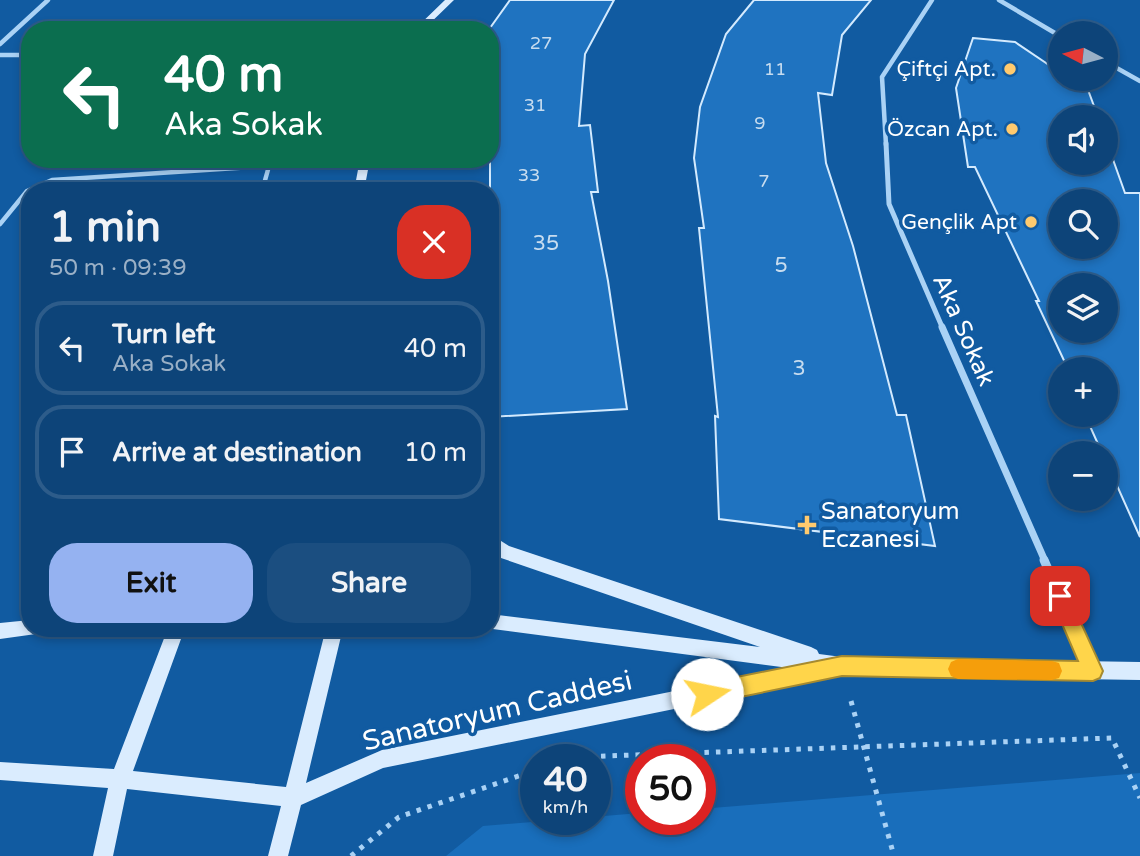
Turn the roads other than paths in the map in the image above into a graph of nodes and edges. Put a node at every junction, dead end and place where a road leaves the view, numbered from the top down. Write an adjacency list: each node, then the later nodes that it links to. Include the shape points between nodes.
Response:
1 (48, 0): 5 (street)
2 (450, 0): 6 (main road)
3 (932, 0): 25 (street, Aka Sokak, via 882,77 889,204)
4 (999, 0): 8 (street)
5 (25, 21)
6 (428, 21)
7 (21, 25): 9 (street)
8 (1048, 29)
9 (0, 44)
10 (0, 55): 11 (street)
11 (21, 55)
12 (1118, 69): 13 (street)
13 (1140, 81)
14 (237, 168): 15 (lane)
15 (47, 182)
16 (21, 198): 17 (lane)
17 (0, 223)
18 (499, 549): 24 (main road)
19 (499, 623): 24 (main road, Sanatoryum Caddesi)
20 (21, 629): 21 (main road)
21 (0, 631)
22 (174, 637): 28 (main road)
23 (333, 637): 29 (main road)
24 (842, 666): 25 (main road, Sanatoryum Caddesi); 29 (main road, Sanatoryum Caddesi, via 382,759)
25 (1093, 671): 26 (main road, Sanatoryum Caddesi)
26 (1140, 671)
27 (0, 771): 28 (main road, Sanatoryum Caddesi)
28 (120, 779): 29 (main road, Sanatoryum Caddesi); 30 (main road)
29 (293, 798): 31 (main road)
30 (103, 856)
31 (278, 856)

